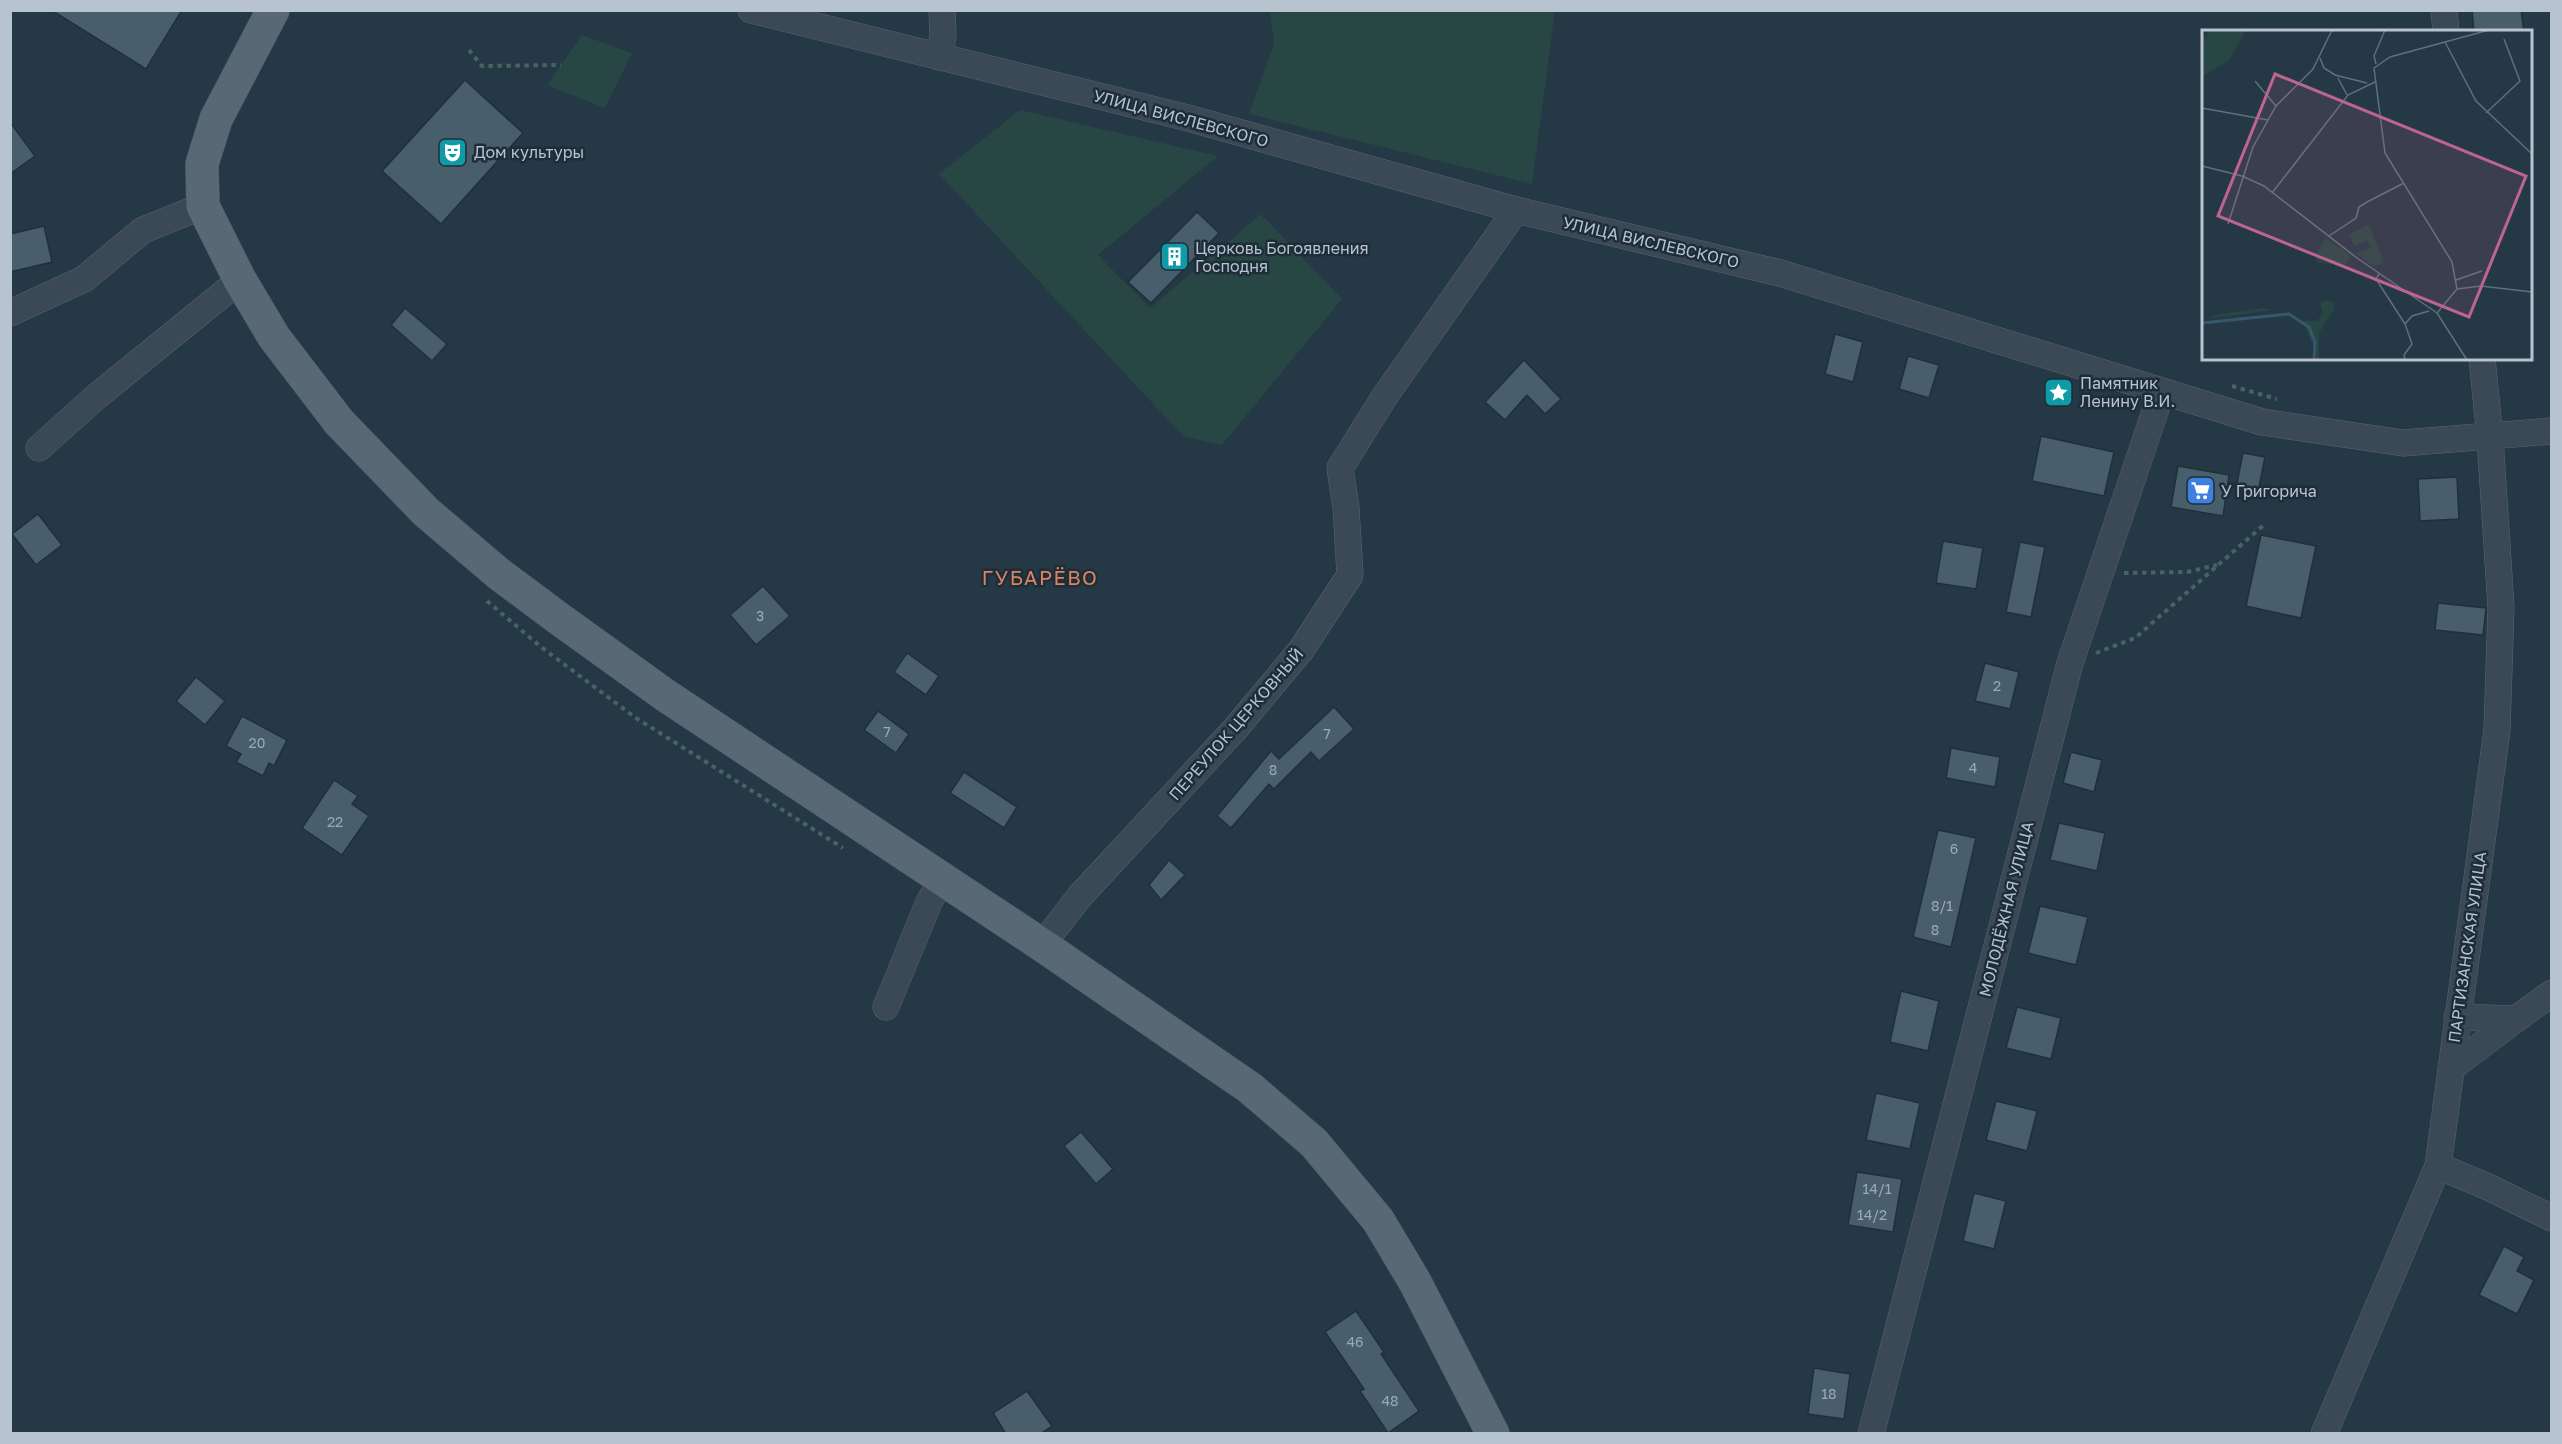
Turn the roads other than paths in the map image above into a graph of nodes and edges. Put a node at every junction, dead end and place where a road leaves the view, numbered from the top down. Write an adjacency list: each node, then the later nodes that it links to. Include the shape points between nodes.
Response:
1 (273, 10): 7 (main road, via 216,119 202,164)
2 (751, 10): 6 (street, УЛИЦА ВИСЛЕВСКОГО)
3 (942, 10): 6 (street)
4 (2444, 10): 5 (street)
5 (2446, 30)
6 (939, 57): 8 (street, УЛИЦА ВИСЛЕВСКОГО, via 1188,118)
7 (204, 206): 9 (main road); 10 (street, via 143,230 84,279)
8 (1516, 210): 12 (street, УЛИЦА ВИСЛЕВСКОГО, via 1780,273); 17 (street, ПЕРЕУЛОК ЦЕРКОВНЫЙ, via 1385,396 1340,468 1350,575 1301,650 1235,729 1080,896)
9 (240, 280): 15 (street); 16 (main road, via 274,337 339,422 426,512 499,574 664,695)
10 (10, 313)
11 (2482, 360): 14 (street, ПАРТИЗАНСКАЯ УЛИЦА)
12 (2162, 392): 14 (street, УЛИЦА ВИСЛЕВСКОГО, via 2262,422 2403,443); 26 (street, МОЛОДЁЖНАЯ УЛИЦА, via 2070,663)
13 (2552, 431): 14 (street, УЛИЦА ВИСЛЕВСКОГО)
14 (2490, 438): 20 (street, ПАРТИЗАНСКАЯ УЛИЦА, via 2501,607 2497,730)
15 (39, 448)
16 (943, 878): 17 (main road); 19 (street, via 929,902)
17 (1042, 945): 25 (main road, via 1250,1088 1314,1143 1378,1220 1415,1282)
18 (2552, 993): 21 (street)
19 (886, 1007)
20 (2457, 1017): 21 (street); 22 (street, ПАРТИЗАНСКАЯ УЛИЦА)
21 (2516, 1019): 22 (street)
22 (2451, 1068): 23 (street, ПАРТИЗАНСКАЯ УЛИЦА)
23 (2438, 1166): 24 (street); 27 (street, ПАРТИЗАНСКАЯ УЛИЦА)
24 (2552, 1218)
25 (1493, 1434)
26 (1871, 1434)
27 (2324, 1434)

